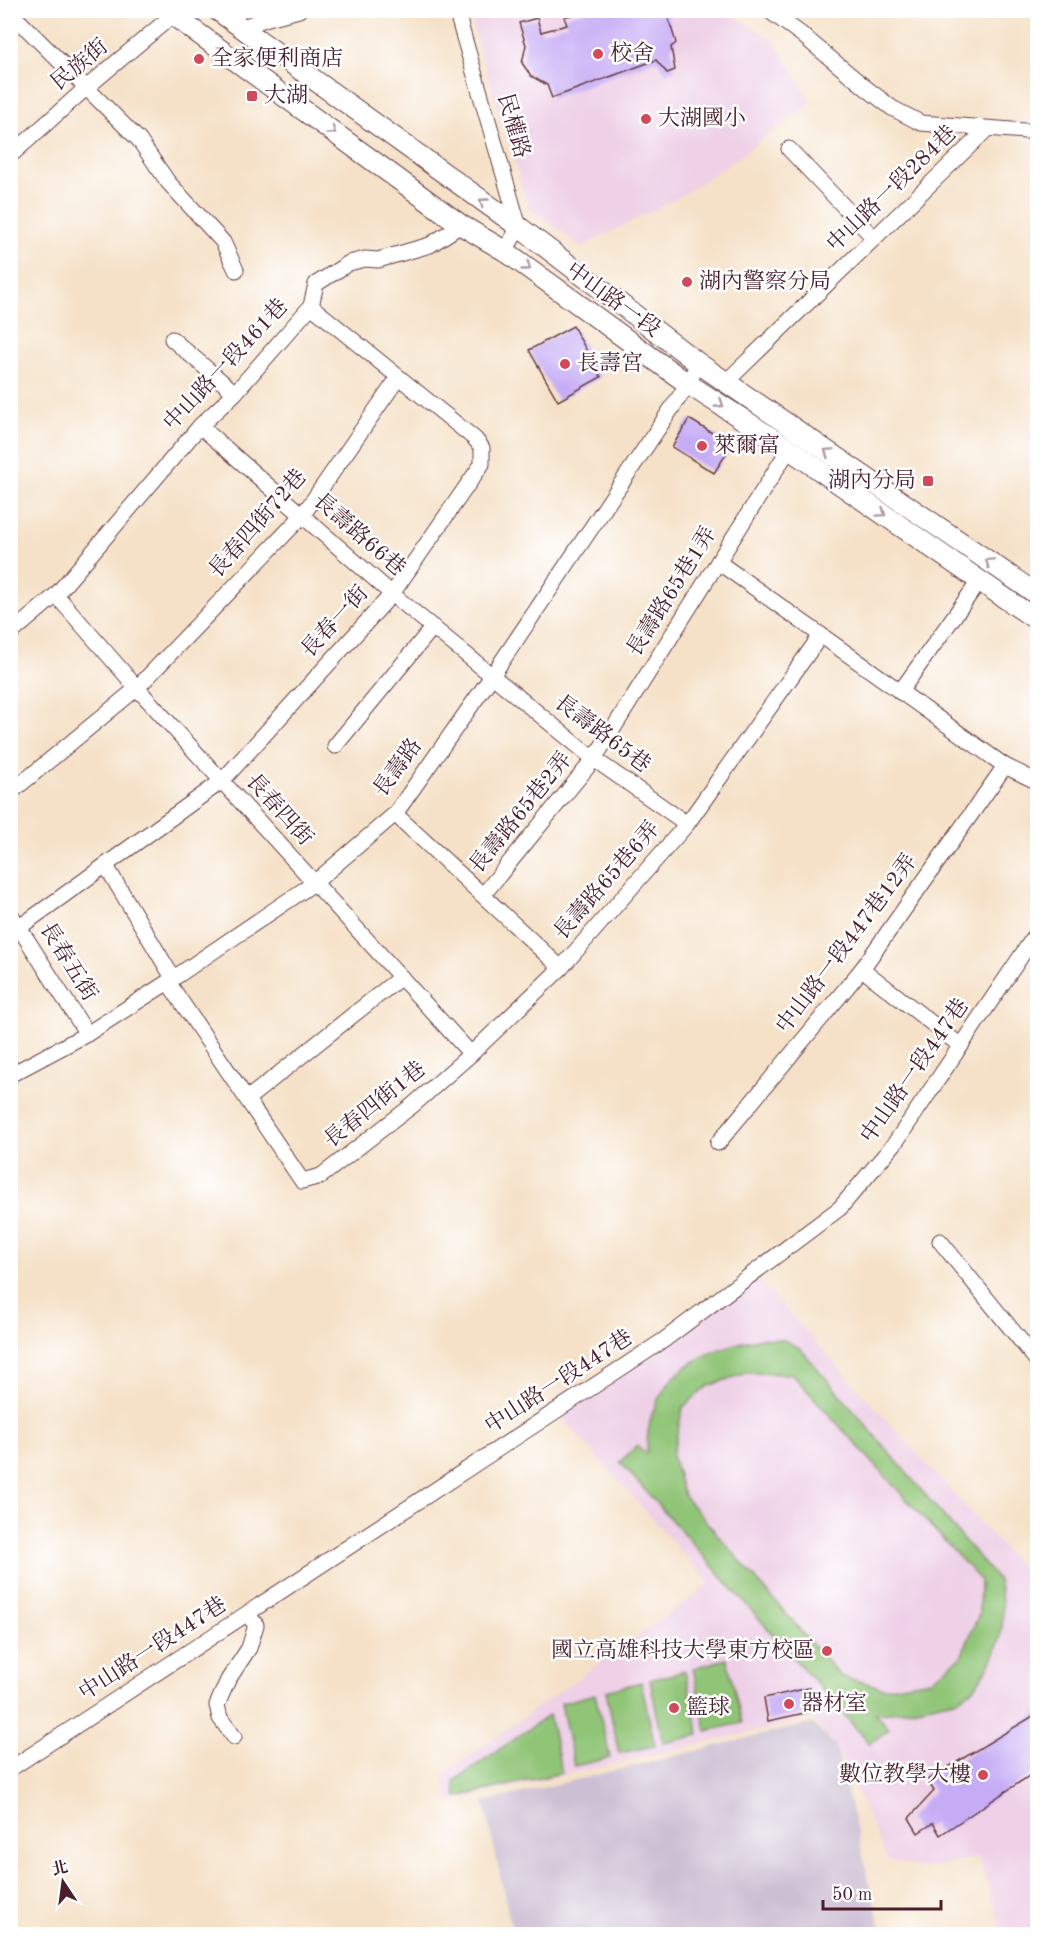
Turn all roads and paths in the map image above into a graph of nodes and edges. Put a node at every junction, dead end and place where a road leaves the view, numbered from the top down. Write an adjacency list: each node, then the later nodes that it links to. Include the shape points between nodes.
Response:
1 (217, 10): 7 (main road, 中山路一段)
2 (299, 10): 7 (street)
3 (456, 10): 14 (street, 民權路)
4 (768, 10): 9 (street, via 892,108 921,123)
5 (10, 12): 8 (street)
6 (173, 13): 8 (street, 民族街); 13 (main road, 中山路一段, one-way to 13)
7 (240, 28): 14 (main road, 中山路一段, one-way to 7)
8 (86, 88): 12 (street, 民族街); 17 (street, via 146,149 168,182 223,242)
9 (987, 129): 10 (street); 15 (street, 中山路一段284巷)
10 (1038, 132)
11 (789, 149): 15 (street)
12 (10, 156)
13 (461, 225): 16 (main road, 中山路一段); 18 (street, 中山路一段461巷, via 430,244 339,268 316,284)
14 (519, 227): 16 (street); 20 (main road, 中山路一段)
15 (874, 238): 22 (street, 中山路一段284巷)
16 (505, 251): 23 (main road, 中山路一段, one-way to 23)
17 (236, 270)
18 (311, 306): 21 (street, 長春一街); 24 (street, 中山路一段461巷)
19 (172, 339): 24 (street)
20 (698, 363): 22 (main road, 中山路一段); 23 (street, 長壽路)
21 (398, 378): 27 (street, 長春四街72巷); 30 (street, 長春一街, via 475,439 482,448 482,464)
22 (726, 382): 32 (main road, 中山路一段, one-way to 22)
23 (688, 384): 26 (main road, 中山路一段, one-way to 26); 37 (street, 長壽路)
24 (235, 393): 25 (street, 中山路一段461巷)
25 (200, 426): 27 (street, 長壽路66巷); 31 (street, 中山路一段461巷)
26 (789, 449): 28 (street, 長壽路65巷1弄); 29 (main road, 中山路一段, one-way to 29)
27 (302, 516): 30 (street, 長壽路66巷); 38 (street, 長春四街72巷)
28 (718, 562): 36 (street); 41 (street, 長壽路65巷1弄)
29 (980, 580): 33 (main road, 中山路一段); 39 (street)
30 (392, 594): 34 (street, 長壽路66巷); 43 (street, 長春一街)
31 (56, 595): 35 (street, 中山路一段461巷); 38 (street, 長春四街)
32 (1038, 595)
33 (1038, 621)
34 (433, 627): 37 (street, 長壽路66巷); 40 (street)
35 (10, 634)
36 (821, 635): 39 (street); 47 (street, 長壽路65巷6弄)
37 (492, 676): 41 (street, 長壽路65巷); 46 (street, 長壽路)
38 (137, 688): 43 (street, 長春四街); 45 (street, 長春四街72巷)
39 (900, 692): 42 (street)
40 (335, 746)
41 (594, 759): 47 (street, 長壽路65巷); 50 (street, 長壽路65巷2弄)
42 (1005, 766): 44 (street); 55 (street, 中山路一段447巷12弄)
43 (222, 782): 48 (street, 長春一街); 49 (street, 長春四街)
44 (1038, 782)
45 (10, 793)
46 (394, 814): 49 (street, 長壽路); 50 (street)
47 (687, 824): 54 (street, 長壽路65巷6弄)
48 (106, 866): 52 (street, 長春一街); 57 (street)
49 (314, 883): 56 (street, 長春四街); 57 (street, 長壽路)
50 (483, 895): 54 (street)
51 (10, 913): 52 (street, 長春五街)
52 (15, 931): 58 (street, 長春五街)
53 (1038, 931): 59 (street, 中山路一段447巷)
54 (561, 968): 60 (street, 長壽路65巷6弄)
55 (862, 969): 59 (street); 63 (street, 中山路一段447巷12弄)
56 (401, 978): 60 (street, 長春四街); 62 (street)
57 (171, 980): 58 (street, 長壽路); 62 (street)
58 (87, 1034): 61 (street, 長壽路)
59 (961, 1046): 66 (street, 中山路一段447巷, via 895,1143 840,1208 664,1340)
60 (471, 1054): 62 (street, 長春四街1巷, via 321,1176 302,1181)
61 (10, 1075)
62 (247, 1099)
63 (718, 1143)
64 (940, 1241): 65 (street)
65 (1038, 1362)
66 (247, 1614): 67 (street, via 256,1625 249,1648 217,1705 220,1718); 68 (street, 中山路一段447巷)
67 (234, 1737)
68 (10, 1769)

